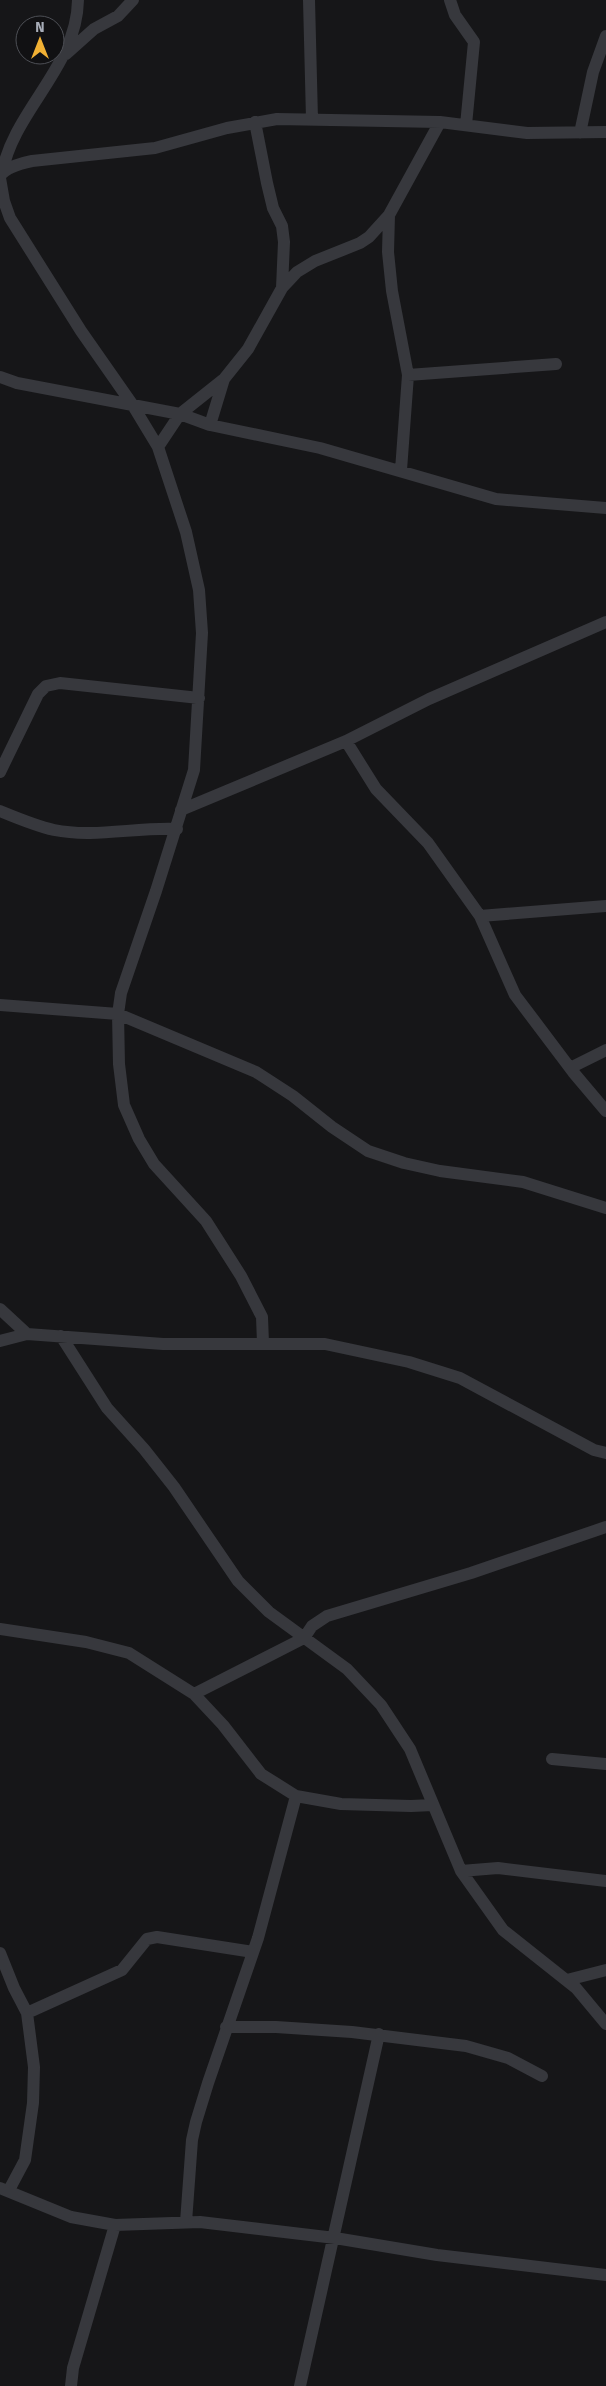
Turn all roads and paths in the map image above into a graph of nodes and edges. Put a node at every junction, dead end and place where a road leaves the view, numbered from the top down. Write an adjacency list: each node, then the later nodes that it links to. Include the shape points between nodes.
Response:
1 (78, 0): 6 (street, via 74,34)
2 (134, 0): 7 (street, via 118,16 94,29)
3 (309, 0): 9 (street)
4 (450, 0): 12 (street, via 455,15 474,42)
5 (606, 36): 14 (street, via 593,72)
6 (65, 51)
7 (65, 55)
8 (58, 65): 15 (street, via 12,142)
9 (312, 119): 10 (street); 11 (street)
10 (255, 122): 15 (street, via 155,148 32,161 19,164); 17 (street, via 273,208 282,226)
11 (440, 122): 12 (street); 16 (street)
12 (466, 125): 14 (street, via 528,132)
13 (606, 132): 14 (street)
14 (580, 133)
15 (0, 176): 22 (street, via 10,218 81,331)
16 (389, 215): 17 (street, via 369,237 315,261 297,272); 19 (street, via 388,252)
17 (282, 288): 21 (street, via 248,349)
18 (556, 364): 19 (street)
19 (408, 375): 26 (street)
20 (0, 377): 22 (street)
21 (224, 379): 23 (street); 24 (street)
22 (132, 404): 23 (street); 25 (street)
23 (180, 414): 24 (street); 25 (street)
24 (210, 425): 26 (street, via 320,448)
25 (158, 447): 29 (street, via 186,532 199,590 202,633)
26 (400, 470): 27 (street, via 496,499)
27 (606, 508)
28 (606, 622): 30 (street, via 429,699)
29 (199, 698): 31 (street, via 60,683 46,686 38,694); 32 (street, via 194,770)
30 (346, 741): 32 (street); 36 (street, via 376,789 428,843)
31 (0, 772)
32 (181, 810): 34 (street)
33 (0, 811): 34 (street, via 53,830 73,832)
34 (177, 828): 38 (street, via 130,963)
35 (606, 906): 36 (street)
36 (480, 916): 40 (street, via 515,996)
37 (0, 1006): 38 (street)
38 (118, 1014): 42 (street, via 256,1072 368,1151 440,1171 523,1182); 47 (street, via 124,1105 138,1139 154,1164 206,1222 241,1276 262,1317)
39 (606, 1050): 40 (street)
40 (570, 1068): 41 (street)
41 (606, 1111)
42 (606, 1208)
43 (0, 1309): 44 (street)
44 (27, 1334): 45 (street); 46 (street)
45 (61, 1336): 47 (street, via 163,1344); 51 (street, via 107,1408 174,1487 238,1581 269,1612)
46 (0, 1341)
47 (264, 1343): 48 (street, via 325,1344 409,1362 460,1378)
48 (606, 1454)
49 (606, 1527): 51 (street, via 327,1616 312,1626)
50 (0, 1629): 52 (street, via 129,1652)
51 (304, 1638): 52 (street); 56 (street, via 347,1669 381,1705 410,1749)
52 (194, 1694): 55 (street, via 218,1718 261,1774)
53 (552, 1759): 54 (street)
54 (606, 1764)
55 (296, 1796): 56 (street, via 341,1804); 59 (street)
56 (433, 1805): 57 (street)
57 (461, 1871): 58 (street, via 498,1868); 62 (street, via 502,1930)
58 (606, 1881)
59 (253, 1952): 63 (street, via 174,1939 147,1939 122,1970); 65 (street)
60 (0, 1953): 63 (street)
61 (606, 1970): 62 (street)
62 (567, 1980): 64 (street)
63 (27, 2013): 68 (street, via 34,2067 33,2102 25,2160)
64 (606, 2024)
65 (226, 2027): 66 (street, via 276,2026); 69 (street, via 192,2140)
66 (379, 2034): 67 (street, via 466,2046 508,2058); 71 (street)
67 (542, 2076)
68 (4, 2189): 70 (street, via 71,2217)
69 (186, 2222): 70 (street); 71 (street)
70 (115, 2225): 73 (street, via 73,2368)
71 (335, 2238): 72 (street, via 437,2255); 74 (street)
72 (606, 2275)
73 (71, 2386)
74 (300, 2386)

